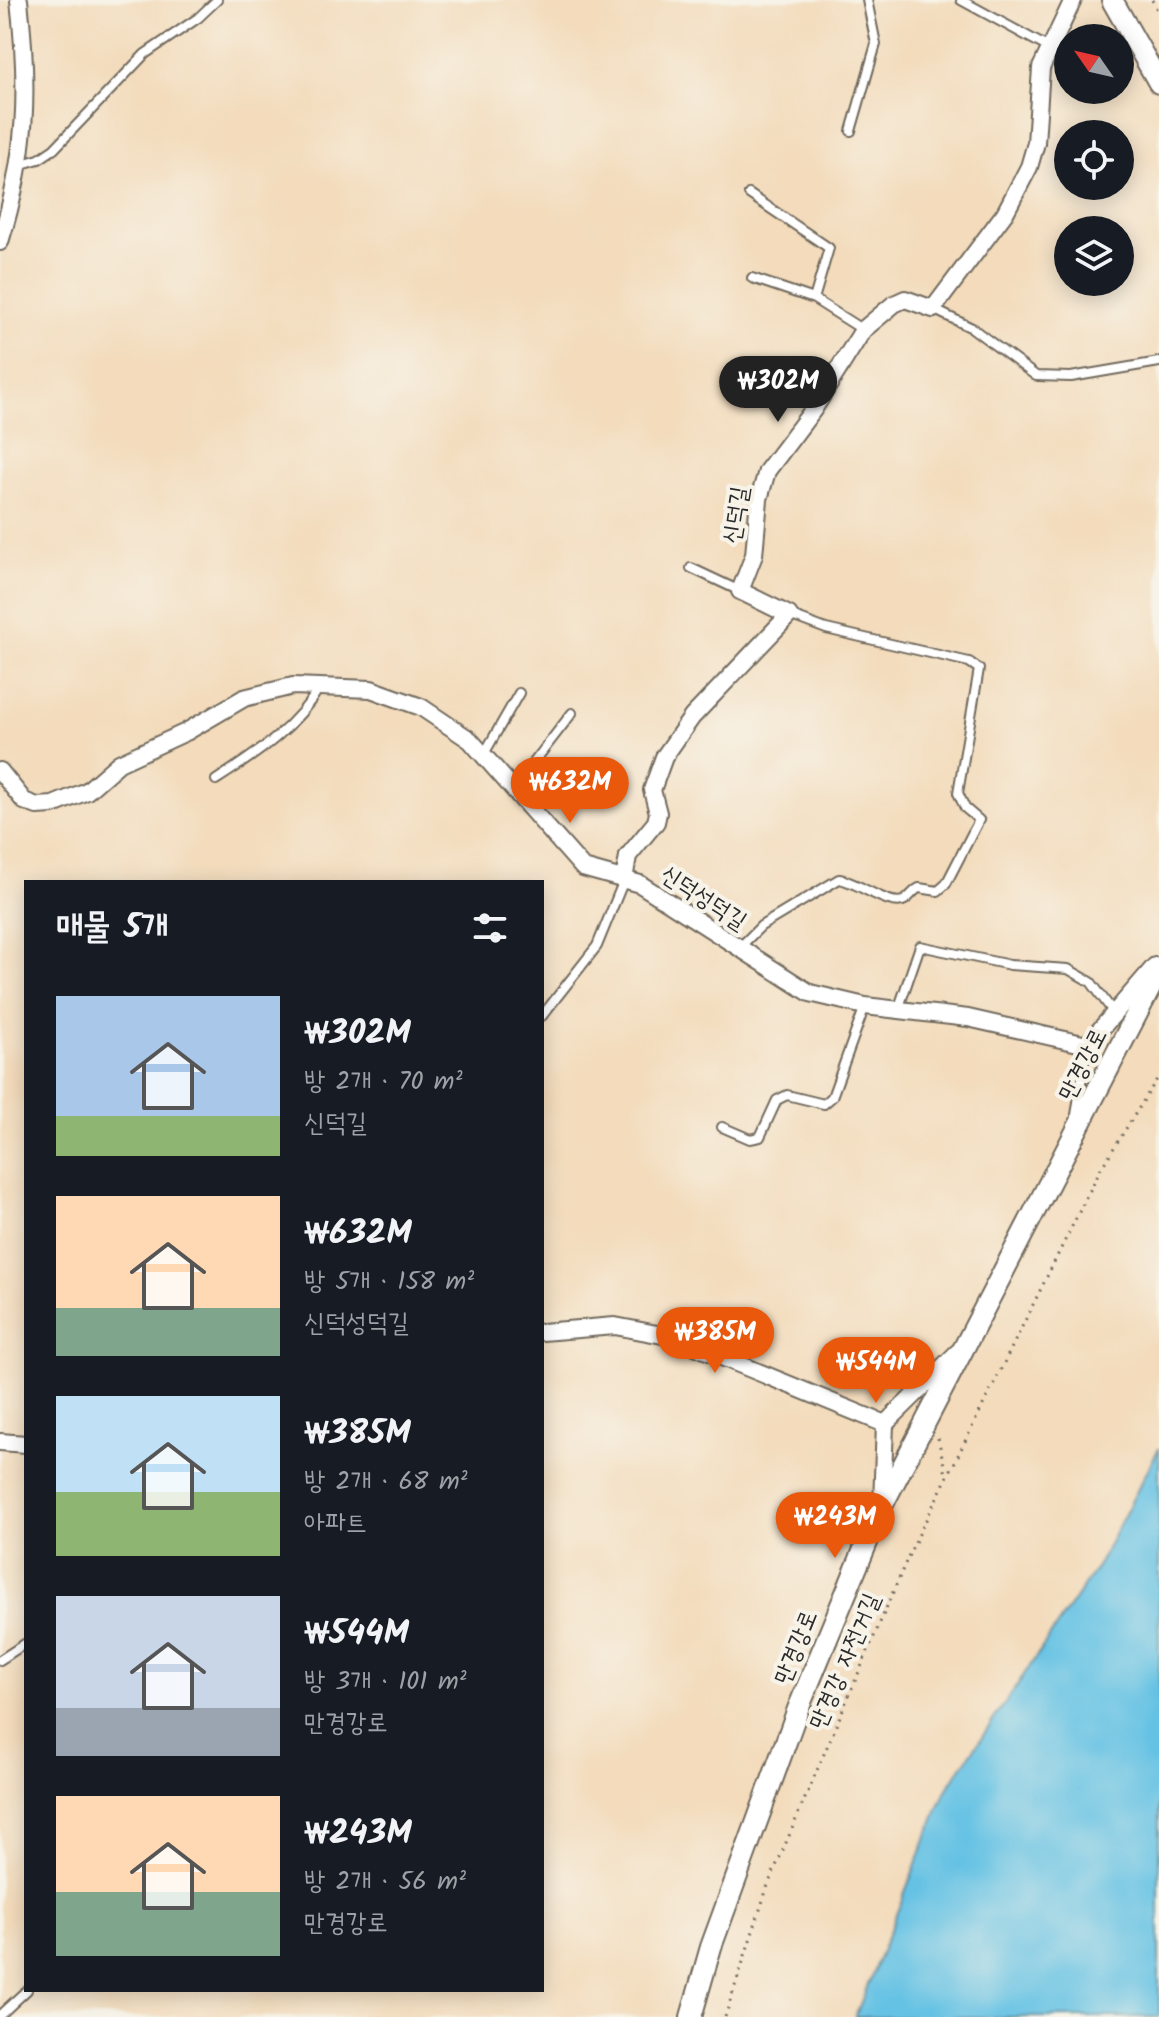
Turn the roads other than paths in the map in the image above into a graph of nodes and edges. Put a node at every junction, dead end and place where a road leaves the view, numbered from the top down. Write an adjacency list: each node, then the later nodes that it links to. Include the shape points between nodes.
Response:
1 (19, 0): 10 (street, via 26,84)
2 (217, 0): 10 (lane, via 145,54 54,149)
3 (867, 0): 9 (lane, via 876,44)
4 (961, 0): 7 (lane)
5 (1073, 0): 7 (street)
6 (1112, 0): 8 (street)
7 (1049, 48): 15 (street, via 1039,82 1038,125 1029,167 1005,213)
8 (1159, 83)
9 (851, 131)
10 (22, 164): 12 (street)
11 (749, 194): 14 (lane, via 829,248)
12 (0, 242)
13 (752, 278): 14 (lane)
14 (814, 299): 16 (lane)
15 (933, 309): 16 (street, 신덕길, via 905,299); 17 (lane, via 972,328 1036,376 1071,377)
16 (863, 330): 19 (street, 신덕길, via 767,471 754,555)
17 (1159, 362)
18 (691, 568): 19 (lane)
19 (740, 591): 20 (street)
20 (789, 615): 28 (street, via 692,717 664,757 652,790 656,822 628,856); 29 (lane, via 979,669 958,778 965,808 979,820 938,891 919,888 893,903 839,879 761,926)
21 (321, 685): 24 (street, 신덕성덕길, via 371,689 421,707); 25 (street, 신덕성덕길, via 244,698 119,763 87,791 53,805 24,801); 26 (lane, via 306,711 283,733)
22 (519, 693): 24 (lane)
23 (572, 713): 27 (lane)
24 (484, 754): 27 (street, 신덕성덕길)
25 (0, 771)
26 (216, 780)
27 (514, 788): 28 (street, 신덕성덕길, via 583,868)
28 (624, 880): 29 (street, 신덕성덕길, via 654,892); 34 (lane, via 597,946)
29 (739, 948): 32 (street, 신덕성덕길, via 810,993)
30 (1159, 962): 35 (street)
31 (1159, 971): 38 (street, 만경강로)
32 (865, 1006): 33 (street, 신덕성덕길); 37 (lane, via 832,1097 824,1104 787,1095 777,1100 760,1137 750,1139)
33 (898, 1010): 35 (lane, via 920,946 1010,965 1068,969 1091,982); 36 (street, 신덕성덕길, via 968,1018)
34 (544, 1013)
35 (1115, 1014): 36 (street)
36 (1087, 1045): 38 (lane)
37 (722, 1127)
38 (1071, 1142): 40 (street, 만경강로)
39 (544, 1332): 41 (street, via 615,1326 673,1337)
40 (964, 1345): 41 (street); 44 (street, 만경강로)
41 (885, 1424): 44 (street)
42 (0, 1442): 43 (street)
43 (24, 1444)
44 (882, 1506): 49 (street, 만경강로, via 793,1723 711,1947)
45 (24, 1644): 46 (lane)
46 (0, 1660)
47 (25, 1992): 48 (lane)
48 (0, 2015)
49 (691, 2017)

